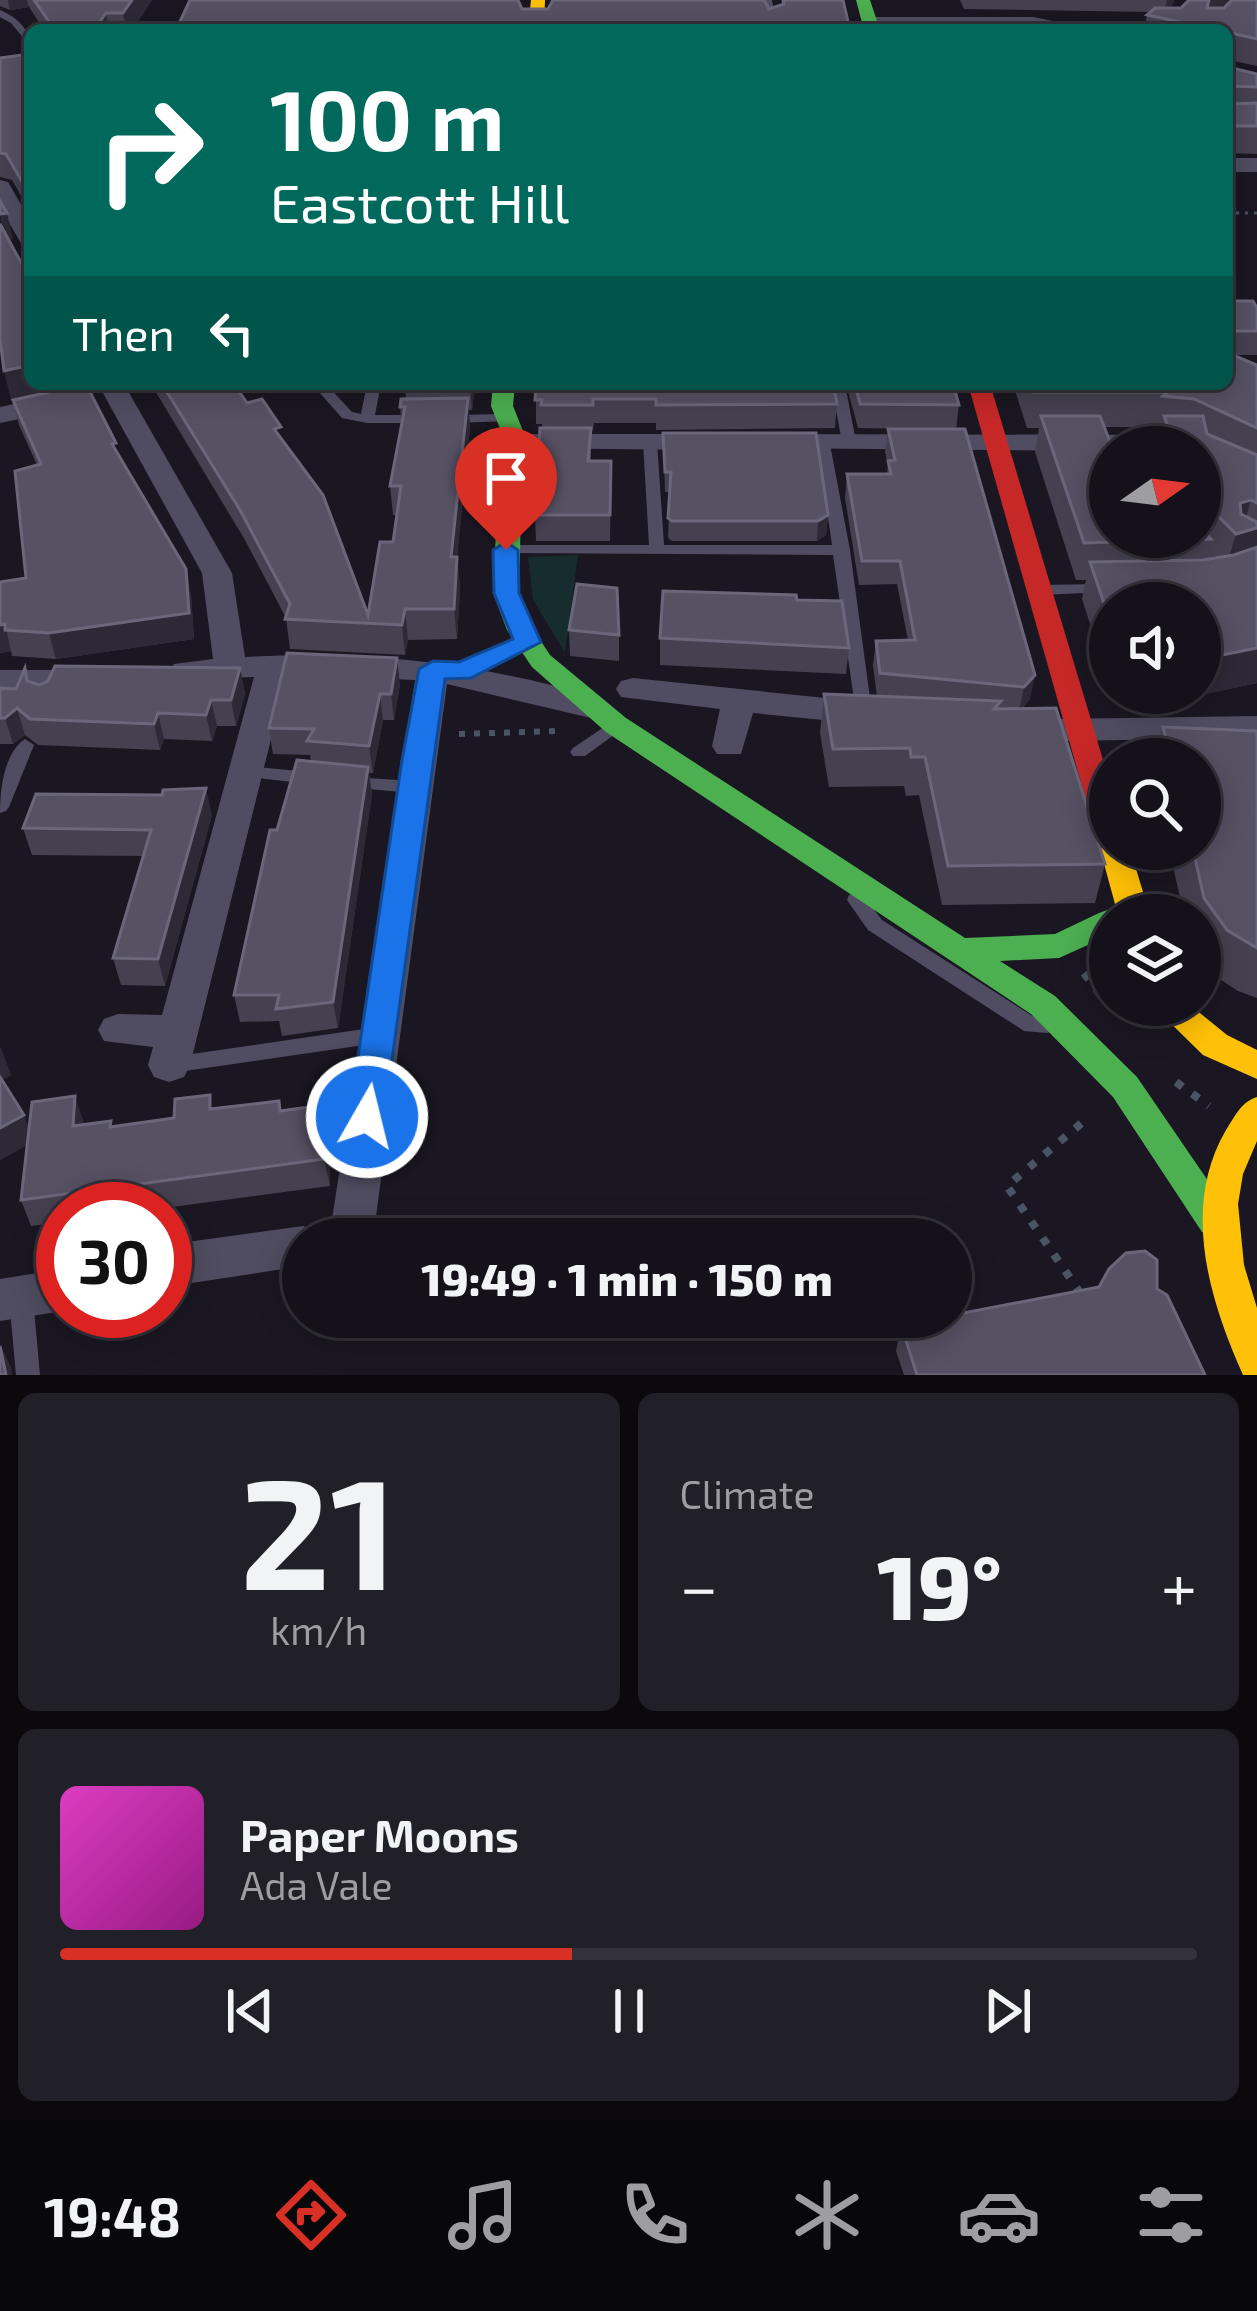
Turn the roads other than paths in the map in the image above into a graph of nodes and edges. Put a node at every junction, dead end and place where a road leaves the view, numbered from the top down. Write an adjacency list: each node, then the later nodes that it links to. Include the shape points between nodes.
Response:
1 (767, 0): 5 (lane)
2 (957, 0): 7 (lane)
3 (0, 13): 11 (lane)
4 (746, 16): 5 (lane)
5 (770, 16): 8 (lane)
6 (872, 17): 7 (lane); 9 (lane)
7 (966, 19): 10 (lane)
8 (772, 24)
9 (918, 24)
10 (1068, 24)
11 (24, 35)
12 (0, 187): 13 (street)
13 (24, 229)
14 (100, 390): 21 (street)
15 (114, 390): 35 (street, via 217,573)
16 (324, 390): 22 (lane, via 347,415)
17 (373, 390): 22 (lane)
18 (505, 390): 23 (street)
19 (838, 390): 26 (lane)
20 (981, 390): 24 (street)
21 (0, 415)
22 (367, 419): 23 (lane)
23 (509, 430): 25 (street); 29 (street)
24 (996, 441): 26 (street); 27 (street); 32 (street)
25 (650, 442): 26 (street); 28 (lane)
26 (837, 442): 30 (lane)
27 (1089, 444)
28 (657, 549): 29 (lane); 30 (lane)
29 (506, 550): 33 (street, via 506,593)
30 (842, 550): 40 (lane)
31 (1089, 589): 32 (lane)
32 (1040, 590): 45 (street)
33 (527, 642): 36 (street); 41 (street)
34 (274, 664): 35 (street); 36 (street); 50 (street)
35 (230, 668): 37 (street, via 50,691)
36 (447, 670): 41 (street); 51 (street, via 420,734)
37 (0, 681)
38 (633, 689): 39 (street)
39 (740, 701): 40 (street); 47 (street)
40 (864, 713): 42 (street)
41 (604, 716): 48 (lane); 53 (street)
42 (903, 716)
43 (1257, 727): 45 (street)
44 (1028, 728): 45 (street)
45 (1083, 733): 49 (street)
46 (25, 745): 52 (lane)
47 (729, 746)
48 (579, 752)
49 (1089, 755)
50 (231, 787): 51 (lane); 60 (street)
51 (412, 787): 59 (street)
52 (0, 807)
53 (825, 858): 55 (street); 56 (lane, via 875,925 1031,1025)
54 (1089, 935): 55 (street, via 1049,949)
55 (962, 950): 56 (street)
56 (1065, 1024): 64 (street, via 1125,1087)
57 (1192, 1026): 61 (street)
58 (118, 1030): 60 (street)
59 (378, 1035): 60 (lane); 63 (street)
60 (173, 1048)
61 (1257, 1065)
62 (1257, 1111): 64 (street, via 1221,1168)
63 (354, 1218)
64 (1215, 1221): 68 (street)
65 (282, 1249): 66 (street)
66 (192, 1262)
67 (28, 1295): 69 (lane)
68 (1257, 1364)
69 (28, 1375)

